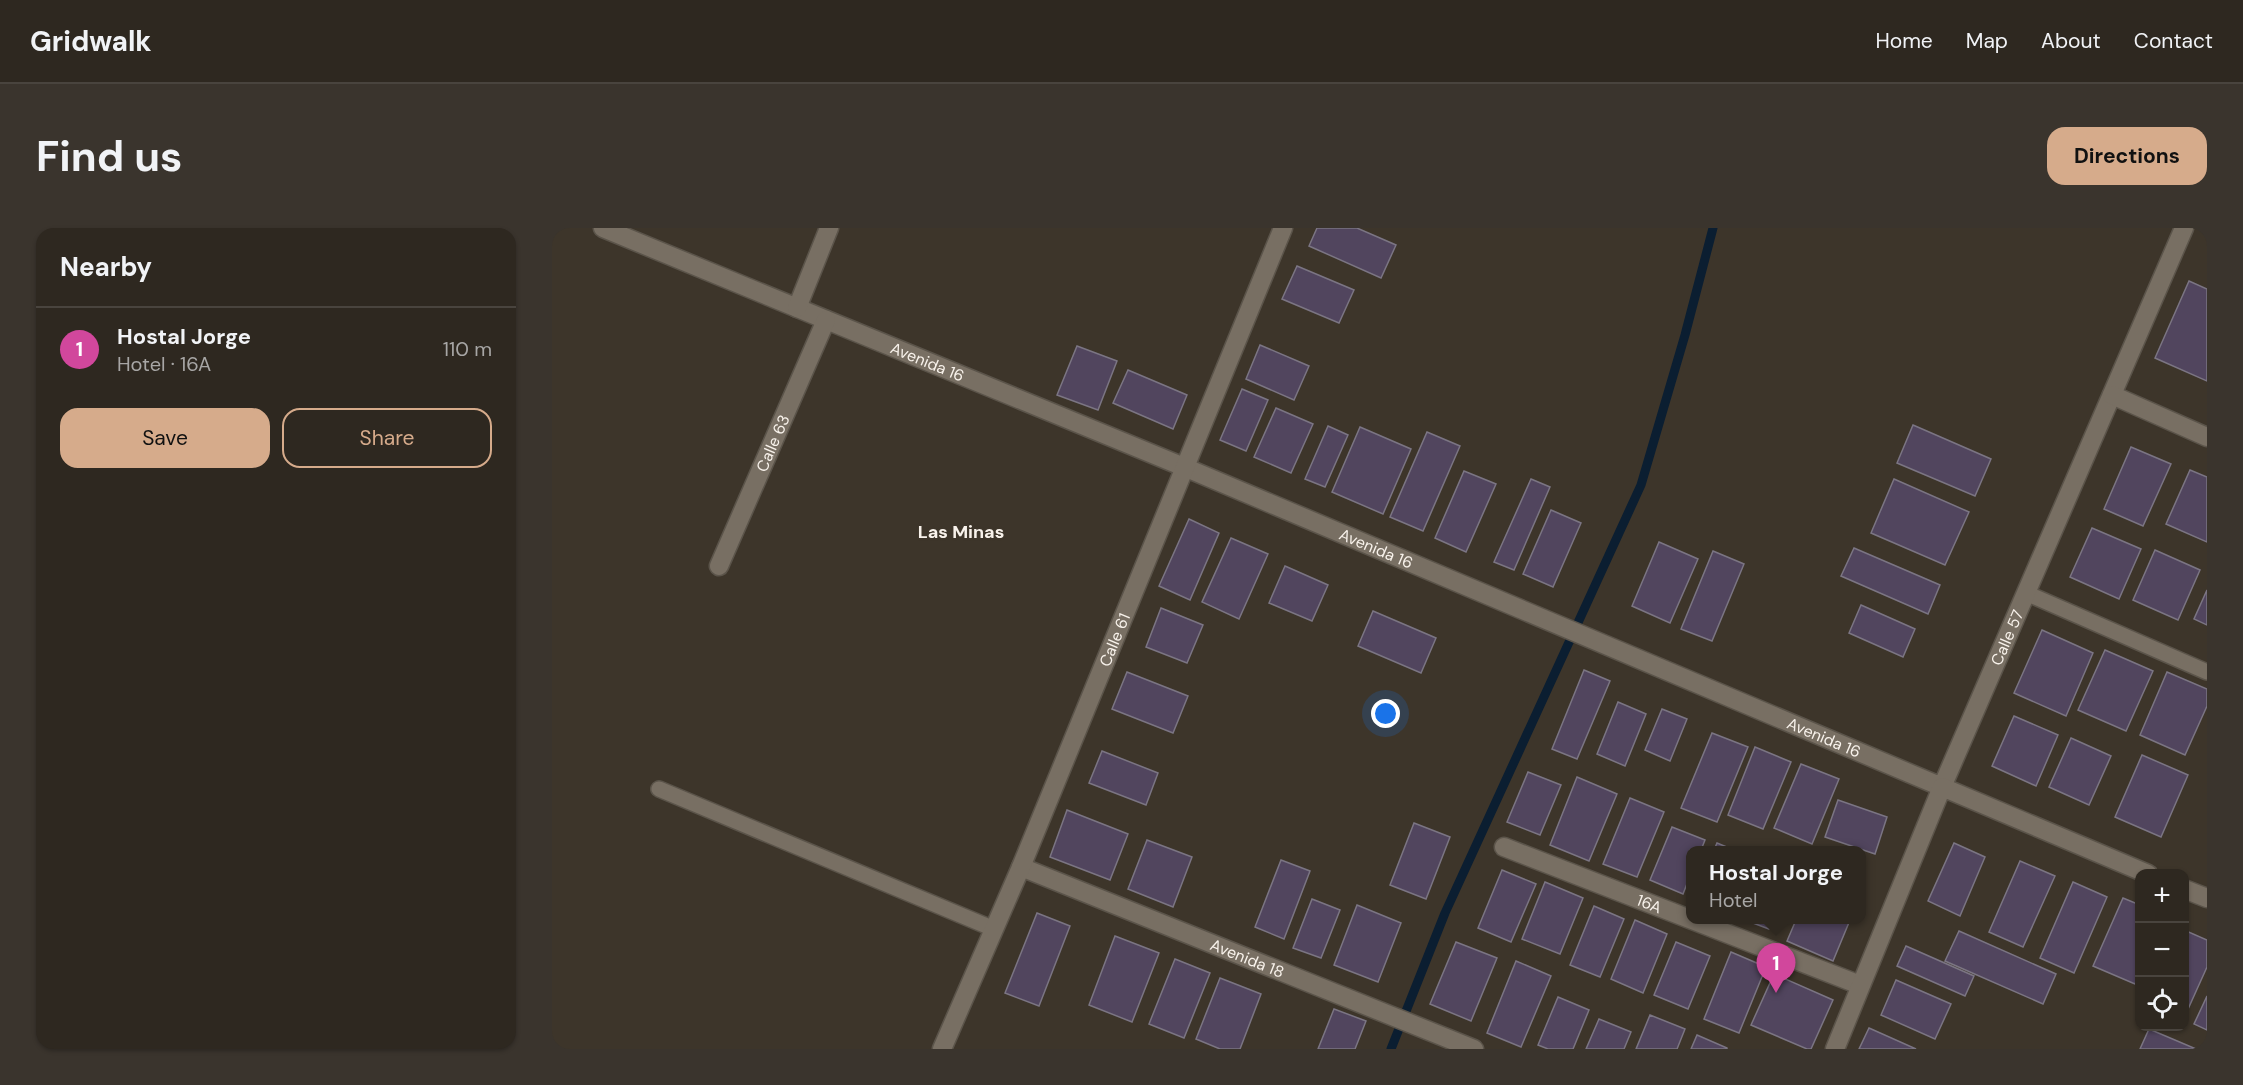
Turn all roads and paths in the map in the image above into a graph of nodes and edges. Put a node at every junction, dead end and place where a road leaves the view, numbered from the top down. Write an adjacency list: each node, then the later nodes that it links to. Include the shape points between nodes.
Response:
1 (603, 228): 5 (street, Avenida 16)
2 (829, 228): 5 (street)
3 (1283, 228): 9 (street, Calle 61)
4 (2184, 228): 7 (street, Calle 57)
5 (797, 308): 6 (street, Avenida 16)
6 (826, 320): 9 (street, Avenida 16); 10 (street, Calle 63)
7 (2112, 395): 8 (street); 11 (street, Calle 57)
8 (2207, 437)
9 (1184, 467): 13 (street, Avenida 16); 16 (street, Calle 61)
10 (719, 566)
11 (2026, 594): 12 (lane); 13 (street, Calle 57)
12 (2207, 672)
13 (1942, 787): 17 (street, Avenida 16); 23 (street, Calle 57)
14 (659, 789): 22 (lane)
15 (1504, 848): 20 (street, 16A)
16 (1021, 867): 22 (street, Calle 61); 25 (street, Avenida 18)
17 (2138, 869)
18 (2189, 891): 19 (street)
19 (2207, 898)
20 (1686, 918)
21 (1701, 924): 23 (street, 16A)
22 (994, 929): 24 (street, Calle 61)
23 (1860, 985): 26 (street, Calle 57)
24 (942, 1049)
25 (1474, 1049)
26 (1834, 1049)

